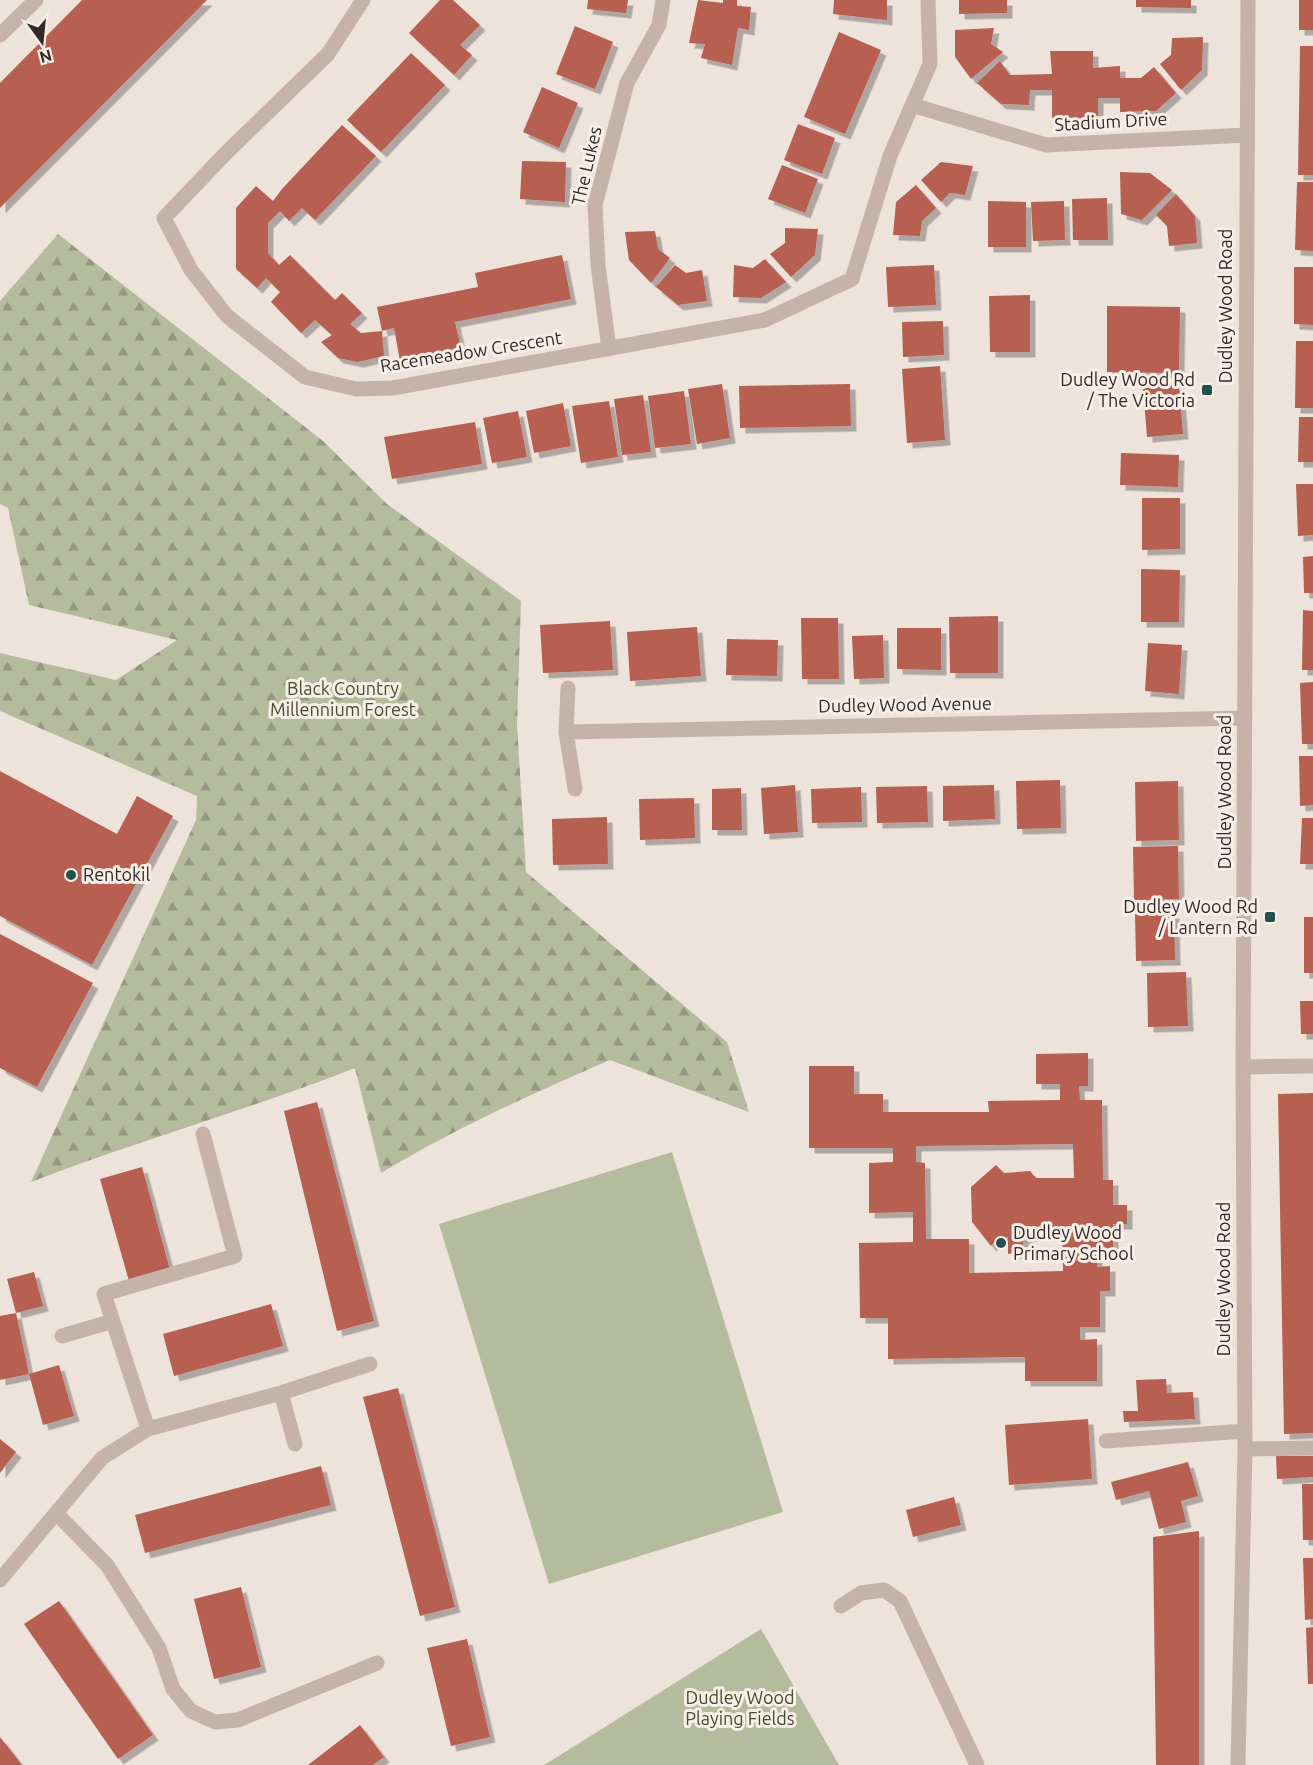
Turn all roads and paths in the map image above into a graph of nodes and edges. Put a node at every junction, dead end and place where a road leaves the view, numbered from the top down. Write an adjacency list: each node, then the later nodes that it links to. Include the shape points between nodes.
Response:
1 (36, 0): 6 (street)
2 (363, 0): 9 (street, Racemeadow Crescent, via 328,54 164,218 191,270 226,316 305,377 356,389 393,388)
3 (663, 0): 9 (street, The Lukes, via 659,25 627,83 595,205)
4 (928, 0): 7 (street, Racemeadow Crescent, via 930,64)
5 (1248, 0): 8 (street, Dudley Wood Road)
6 (0, 35)
7 (912, 105): 8 (street, Stadium Drive, via 1046,145); 9 (street, Racemeadow Crescent, via 890,156 852,279 765,320)
8 (1247, 135): 11 (street, Dudley Wood Road)
9 (609, 349)
10 (568, 688): 12 (street)
11 (1245, 718): 12 (street, Dudley Wood Avenue); 15 (street, Dudley Wood Road)
12 (566, 732): 13 (street)
13 (575, 789)
14 (1313, 1066): 15 (street)
15 (1243, 1067): 22 (street, Dudley Wood Road)
16 (202, 1134): 17 (street, via 235,1256 104,1294)
17 (113, 1321): 18 (street); 21 (street)
18 (62, 1336)
19 (370, 1364): 20 (street)
20 (281, 1393): 21 (street); 24 (street)
21 (148, 1430): 27 (street, via 102,1458)
22 (1245, 1431): 23 (street); 26 (street, Dudley Wood Road)
23 (1106, 1441)
24 (295, 1444)
25 (1313, 1448): 26 (street)
26 (1245, 1449): 32 (street, Dudley Wood Road)
27 (56, 1513): 28 (street); 30 (street, via 107,1565 159,1648 173,1689 192,1711 215,1722 238,1720)
28 (0, 1580)
29 (841, 1606): 31 (street, via 861,1593 884,1590 900,1600)
30 (377, 1663)
31 (977, 1765)
32 (1238, 1765)

